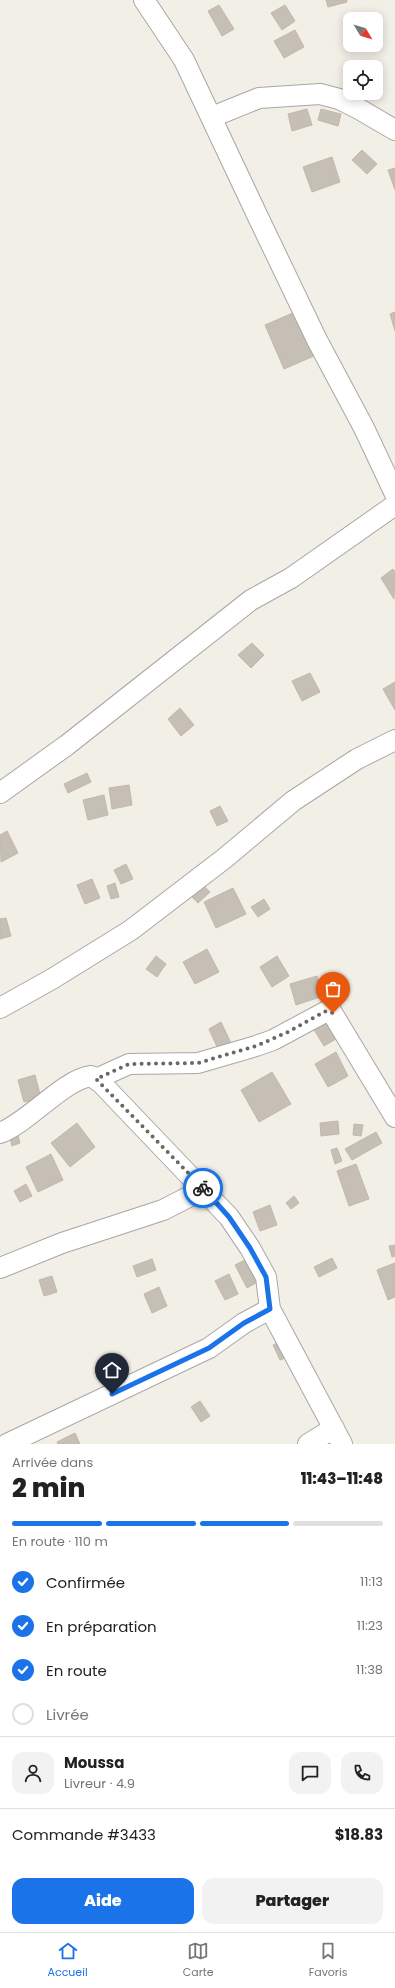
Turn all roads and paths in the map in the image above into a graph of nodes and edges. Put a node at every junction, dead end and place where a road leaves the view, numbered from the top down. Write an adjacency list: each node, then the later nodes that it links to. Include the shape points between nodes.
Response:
1 (144, 0): 2 (street, via 184,60)
2 (212, 117): 3 (street, via 259,98 320,94 339,99); 4 (street, via 258,219)
3 (395, 130)
4 (395, 494)
5 (395, 505): 7 (street, via 291,578 251,600 66,745)
6 (395, 740): 8 (street, via 357,759 293,801 225,858 131,930 52,980)
7 (0, 792)
8 (0, 1008)
9 (96, 1079): 10 (street, via 129,1064 198,1063 256,1046 326,1011 331,1011); 11 (street, via 91,1076 84,1077 11,1129); 12 (street)
10 (395, 1117)
11 (0, 1133)
12 (204, 1188): 13 (street, via 163,1210 62,1243); 14 (street, via 229,1217 266,1277)
13 (0, 1268)
14 (270, 1309): 15 (street); 16 (street, via 244,1323 209,1348)
15 (338, 1436): 17 (street)
16 (7, 1444)
17 (308, 1444)

